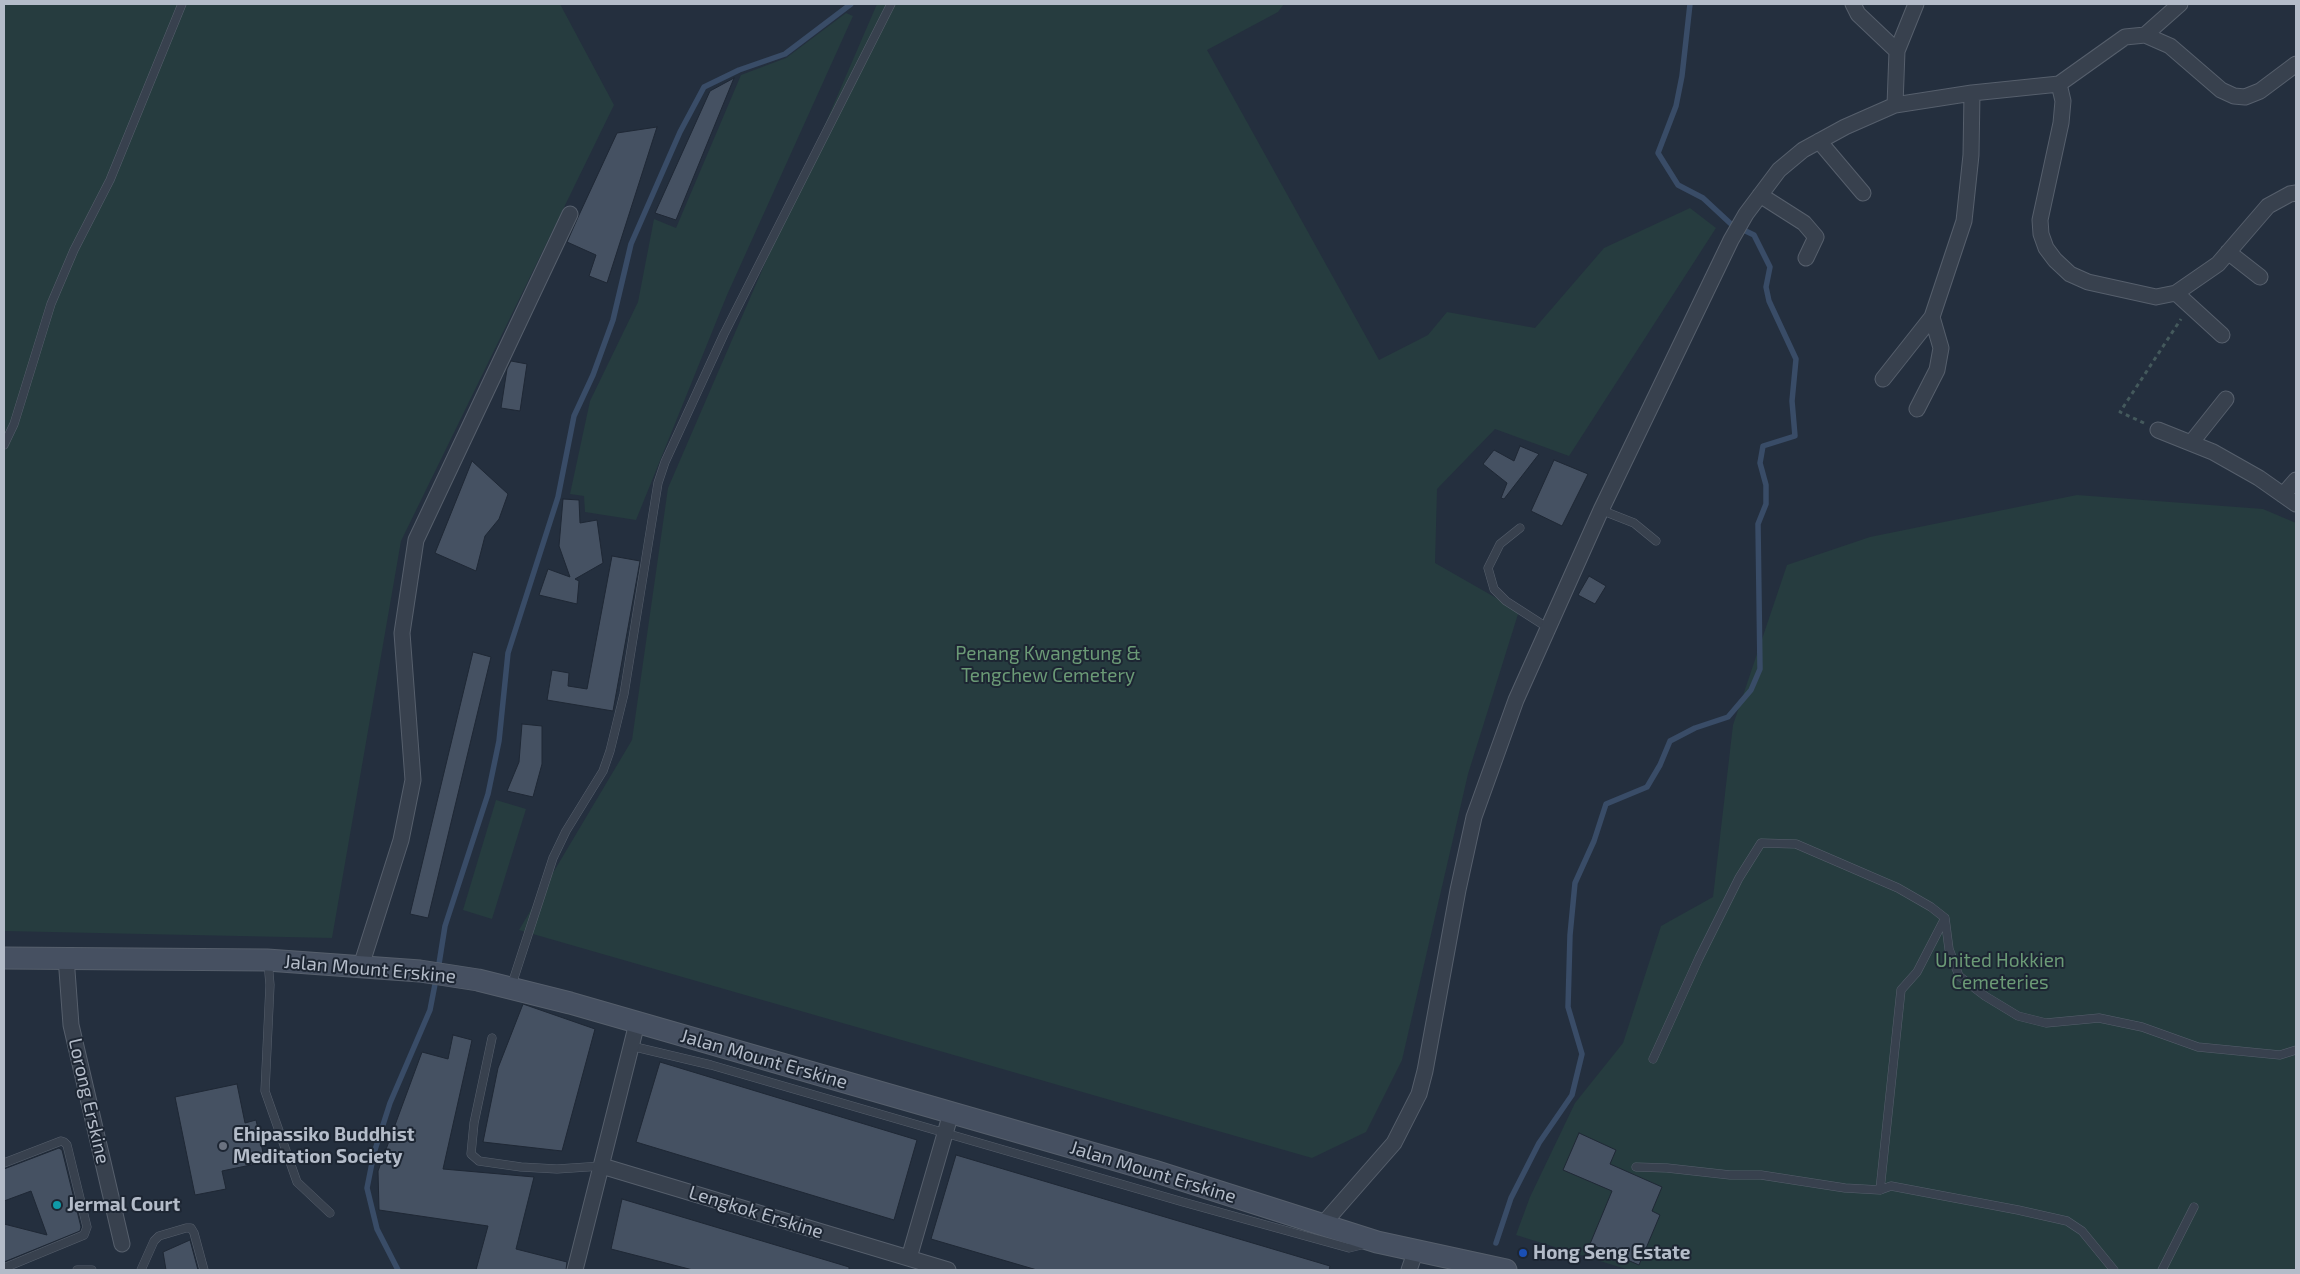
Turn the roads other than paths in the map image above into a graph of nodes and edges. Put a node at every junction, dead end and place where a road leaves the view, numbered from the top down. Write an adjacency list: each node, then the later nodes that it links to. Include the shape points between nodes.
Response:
1 (182, 4): 28 (lane, via 110,180 51,304 14,424)
2 (891, 4): 41 (lane, via 724,334 665,462 658,482 624,694 610,751 603,771 566,830 553,858)
3 (1853, 4): 7 (street, via 1858,14)
4 (1916, 4): 7 (street)
5 (2180, 4): 6 (street)
6 (2145, 35): 8 (street, via 2170,46 2221,90 2234,96 2245,97 2260,91); 9 (street, via 2125,37)
7 (1897, 51): 11 (street)
8 (2296, 64)
9 (2059, 84): 10 (street); 20 (street, via 2063,101 2061,123 2040,220 2046,248 2070,274 2088,282 2156,297)
10 (1972, 93): 11 (street); 21 (street, via 1972,155 1964,221)
11 (1895, 105): 12 (street)
12 (1818, 141): 13 (street); 15 (street, via 1779,170)
13 (1863, 193)
14 (2296, 193): 17 (street, via 2268,206)
15 (1760, 195): 18 (street, via 1804,223 1816,237); 32 (street, via 1731,240)
16 (570, 214): 40 (street, via 416,540 402,633 413,780 401,840)
17 (2228, 252): 19 (street); 20 (street, via 2218,264)
18 (1806, 258)
19 (2260, 277)
20 (2176, 293): 22 (street)
21 (1932, 317): 23 (street); 25 (street, via 1941,348 1938,370)
22 (2222, 335)
23 (1883, 379)
24 (2226, 399): 27 (street)
25 (1917, 409)
26 (2158, 430): 27 (street)
27 (2191, 443): 30 (street, via 2259,478)
28 (4, 445)
29 (2296, 480): 30 (street)
30 (2283, 495): 31 (street)
31 (2296, 504)
32 (1601, 510): 34 (lane, via 1634,524); 35 (street)
33 (1520, 528): 35 (lane, via 1500,544 1488,568 1494,589 1506,601)
34 (1656, 541)
35 (1548, 628): 55 (street, via 1516,700 1474,817 1419,1094 1394,1143)
36 (1944, 918): 45 (lane, via 1949,948 1959,976 2018,1016 2046,1023 2099,1018 2142,1027 2207,1048 2280,1055); 46 (lane, via 1898,888 1796,844 1760,843 1739,878); 52 (lane, via 1917,972 1901,990)
37 (66, 957): 38 (main road, Jalan Mount Erskine); 39 (main road, Jalan Mount Erskine); 57 (street, Lorong Erskine, via 73,1034)
38 (4, 958)
39 (267, 960): 40 (main road, Jalan Mount Erskine); 54 (lane, via 270,985 266,1091 296,1182)
40 (361, 966): 41 (main road, Jalan Mount Erskine, via 450,975)
41 (510, 987): 42 (main road, Jalan Mount Erskine)
42 (637, 1023): 44 (street); 47 (main road, Jalan Mount Erskine)
43 (492, 1038): 50 (lane, via 470,1154 479,1161 521,1167 556,1170)
44 (631, 1046): 48 (lane, via 712,1065); 50 (street)
45 (2296, 1050)
46 (1652, 1059)
47 (951, 1113): 48 (street); 55 (main road, Jalan Mount Erskine)
48 (946, 1134): 56 (lane, via 1349,1248); 58 (street)
49 (4, 1163): 60 (lane, via 64,1142 87,1227 84,1235)
50 (602, 1166): 58 (street, Lengkok Erskine); 65 (street)
51 (1636, 1167): 52 (lane, via 1761,1175)
52 (1880, 1190): 68 (lane, via 1891,1186 2067,1221 2082,1231)
53 (2194, 1207): 69 (lane)
54 (330, 1213)
55 (1323, 1224): 56 (main road, Jalan Mount Erskine)
56 (1376, 1242): 59 (main road, Jalan Mount Erskine)
57 (122, 1244)
58 (909, 1258): 66 (street, Lengkok Erskine)
59 (1413, 1260): 67 (main road, Jalan Mount Erskine)
60 (4, 1268)
61 (77, 1270): 62 (lane)
62 (92, 1270)
63 (141, 1270): 64 (lane, via 159,1236 186,1228 194,1232)
64 (204, 1270)
65 (575, 1270)
66 (948, 1270)
67 (1506, 1270)
68 (2114, 1270)
69 (2162, 1270)

